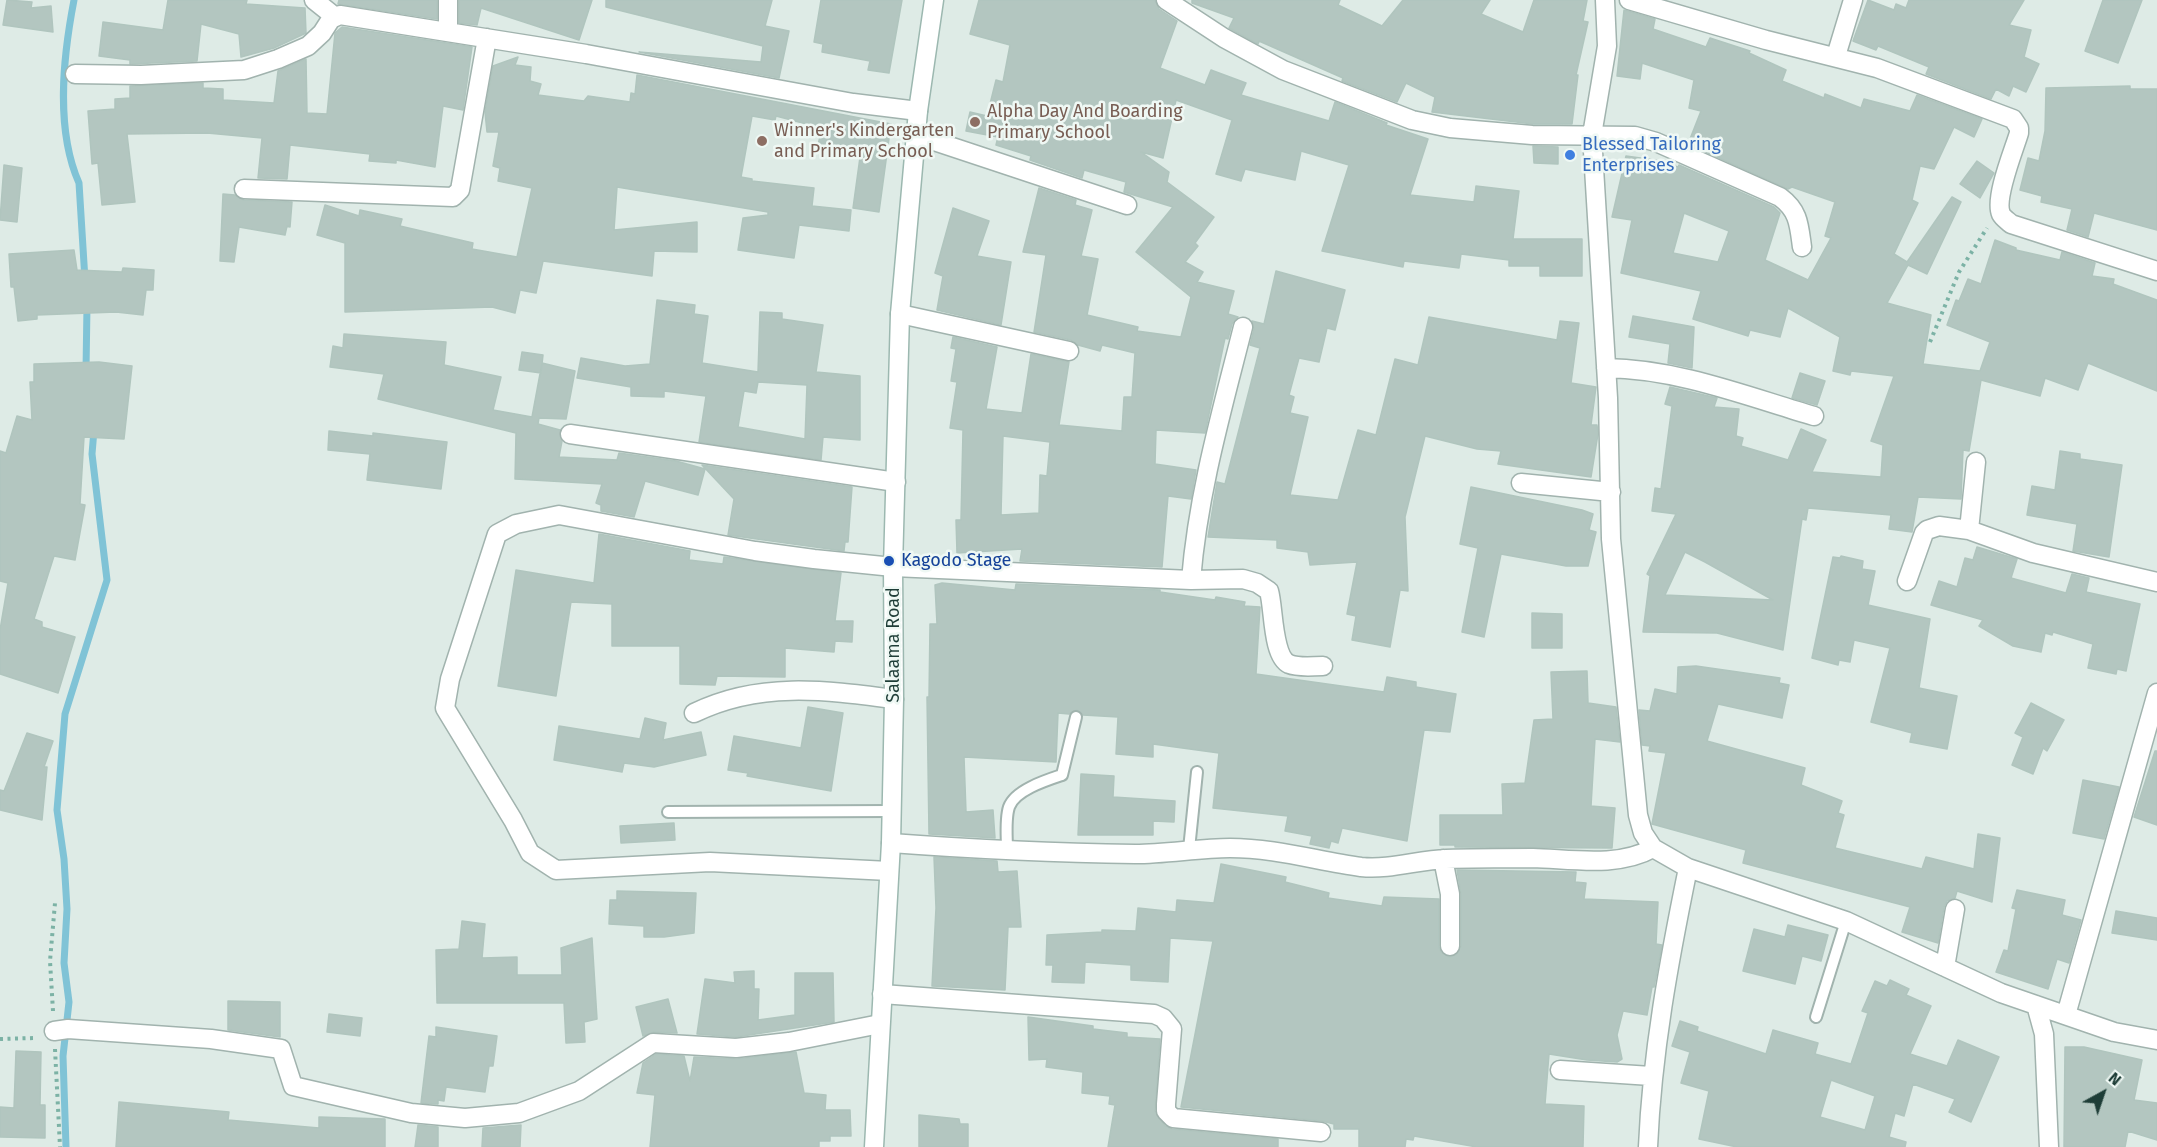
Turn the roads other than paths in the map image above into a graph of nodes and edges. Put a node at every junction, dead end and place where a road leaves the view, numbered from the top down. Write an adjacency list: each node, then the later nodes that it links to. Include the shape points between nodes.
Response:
1 (314, 0): 8 (street)
2 (448, 0): 9 (street)
3 (933, 0): 13 (street, Salaama Road)
4 (1166, 0): 15 (street, via 1283,70 1412,120 1450,128 1532,135)
5 (1605, 0): 15 (street, via 1607,46)
6 (1629, 0): 11 (street, via 1776,43)
7 (1853, 0): 11 (street)
8 (334, 16): 9 (street); 12 (street, via 308,46 244,70)
9 (448, 31): 10 (street)
10 (488, 38): 13 (street); 16 (street, via 460,190 453,197)
11 (1836, 56): 19 (street, via 2013,119 2019,133 2002,188 2001,213 2011,224)
12 (75, 74)
13 (918, 111): 14 (street, Salaama Road)
14 (916, 135): 17 (street); 20 (street, Salaama Road)
15 (1592, 135): 18 (street, via 1635,136 1656,142 1780,197 1799,218); 23 (street)
16 (244, 189)
17 (1127, 205)
18 (1802, 247)
19 (2157, 271)
20 (900, 314): 22 (street); 27 (street, Salaama Road)
21 (1243, 327): 32 (street, via 1205,480)
22 (1069, 351)
23 (1606, 368): 24 (street, via 1642,368); 29 (street)
24 (1814, 416)
25 (570, 434): 27 (street)
26 (1976, 462): 30 (street)
27 (896, 482): 31 (street, Salaama Road)
28 (1521, 483): 29 (street)
29 (1611, 492): 44 (street, via 1611,540 1638,815)
30 (1969, 530): 33 (street, via 1939,526 1927,530); 34 (street, via 2033,553)
31 (893, 567): 32 (street); 37 (street, Salaama Road); 49 (street, via 755,551 559,515 516,524 497,534 450,679 445,708 530,853 556,870 710,862)
32 (1191, 580): 35 (street, via 1243,579 1266,588 1273,602 1282,659 1292,665)
33 (1907, 581)
34 (2157, 582)
35 (1323, 666)
36 (2157, 693): 56 (street)
37 (894, 699): 38 (street, via 780,689 738,695); 42 (street, Salaama Road)
38 (694, 713)
39 (1076, 717): 46 (lane, via 1062,775 1012,801 1008,809)
40 (1197, 772): 45 (lane)
41 (668, 812): 42 (lane)
42 (890, 812): 43 (street, Salaama Road)
43 (891, 843): 46 (street); 49 (street, Salaama Road)
44 (1653, 848): 47 (street, via 1628,858 1596,860); 48 (street)
45 (1189, 849): 46 (street, via 1134,854); 47 (street, via 1277,852 1362,867)
46 (1007, 850)
47 (1443, 859): 52 (street, via 1450,894)
48 (1688, 868): 51 (street); 62 (street)
49 (889, 871): 54 (street, Salaama Road)
50 (1955, 909): 53 (street)
51 (1846, 921): 53 (street); 57 (lane)
52 (1450, 946)
53 (1945, 967): 55 (street)
54 (882, 994): 58 (street, Salaama Road); 63 (street, via 1154,1014 1172,1029 1166,1104 1173,1118)
55 (2036, 1005): 56 (street); 66 (street, via 2044,1034)
56 (2066, 1015): 60 (street, via 2114,1032)
57 (1816, 1017)
58 (880, 1024): 59 (street, via 736,1048 653,1043 579,1091 519,1113 465,1118 411,1113 293,1086 281,1049 211,1039 68,1029); 64 (street, Salaama Road)
59 (49, 1034)
60 (2157, 1040)
61 (1560, 1070): 62 (street)
62 (1651, 1076): 65 (street)
63 (1321, 1132)
64 (874, 1147)
65 (1647, 1147)
66 (2049, 1147)

